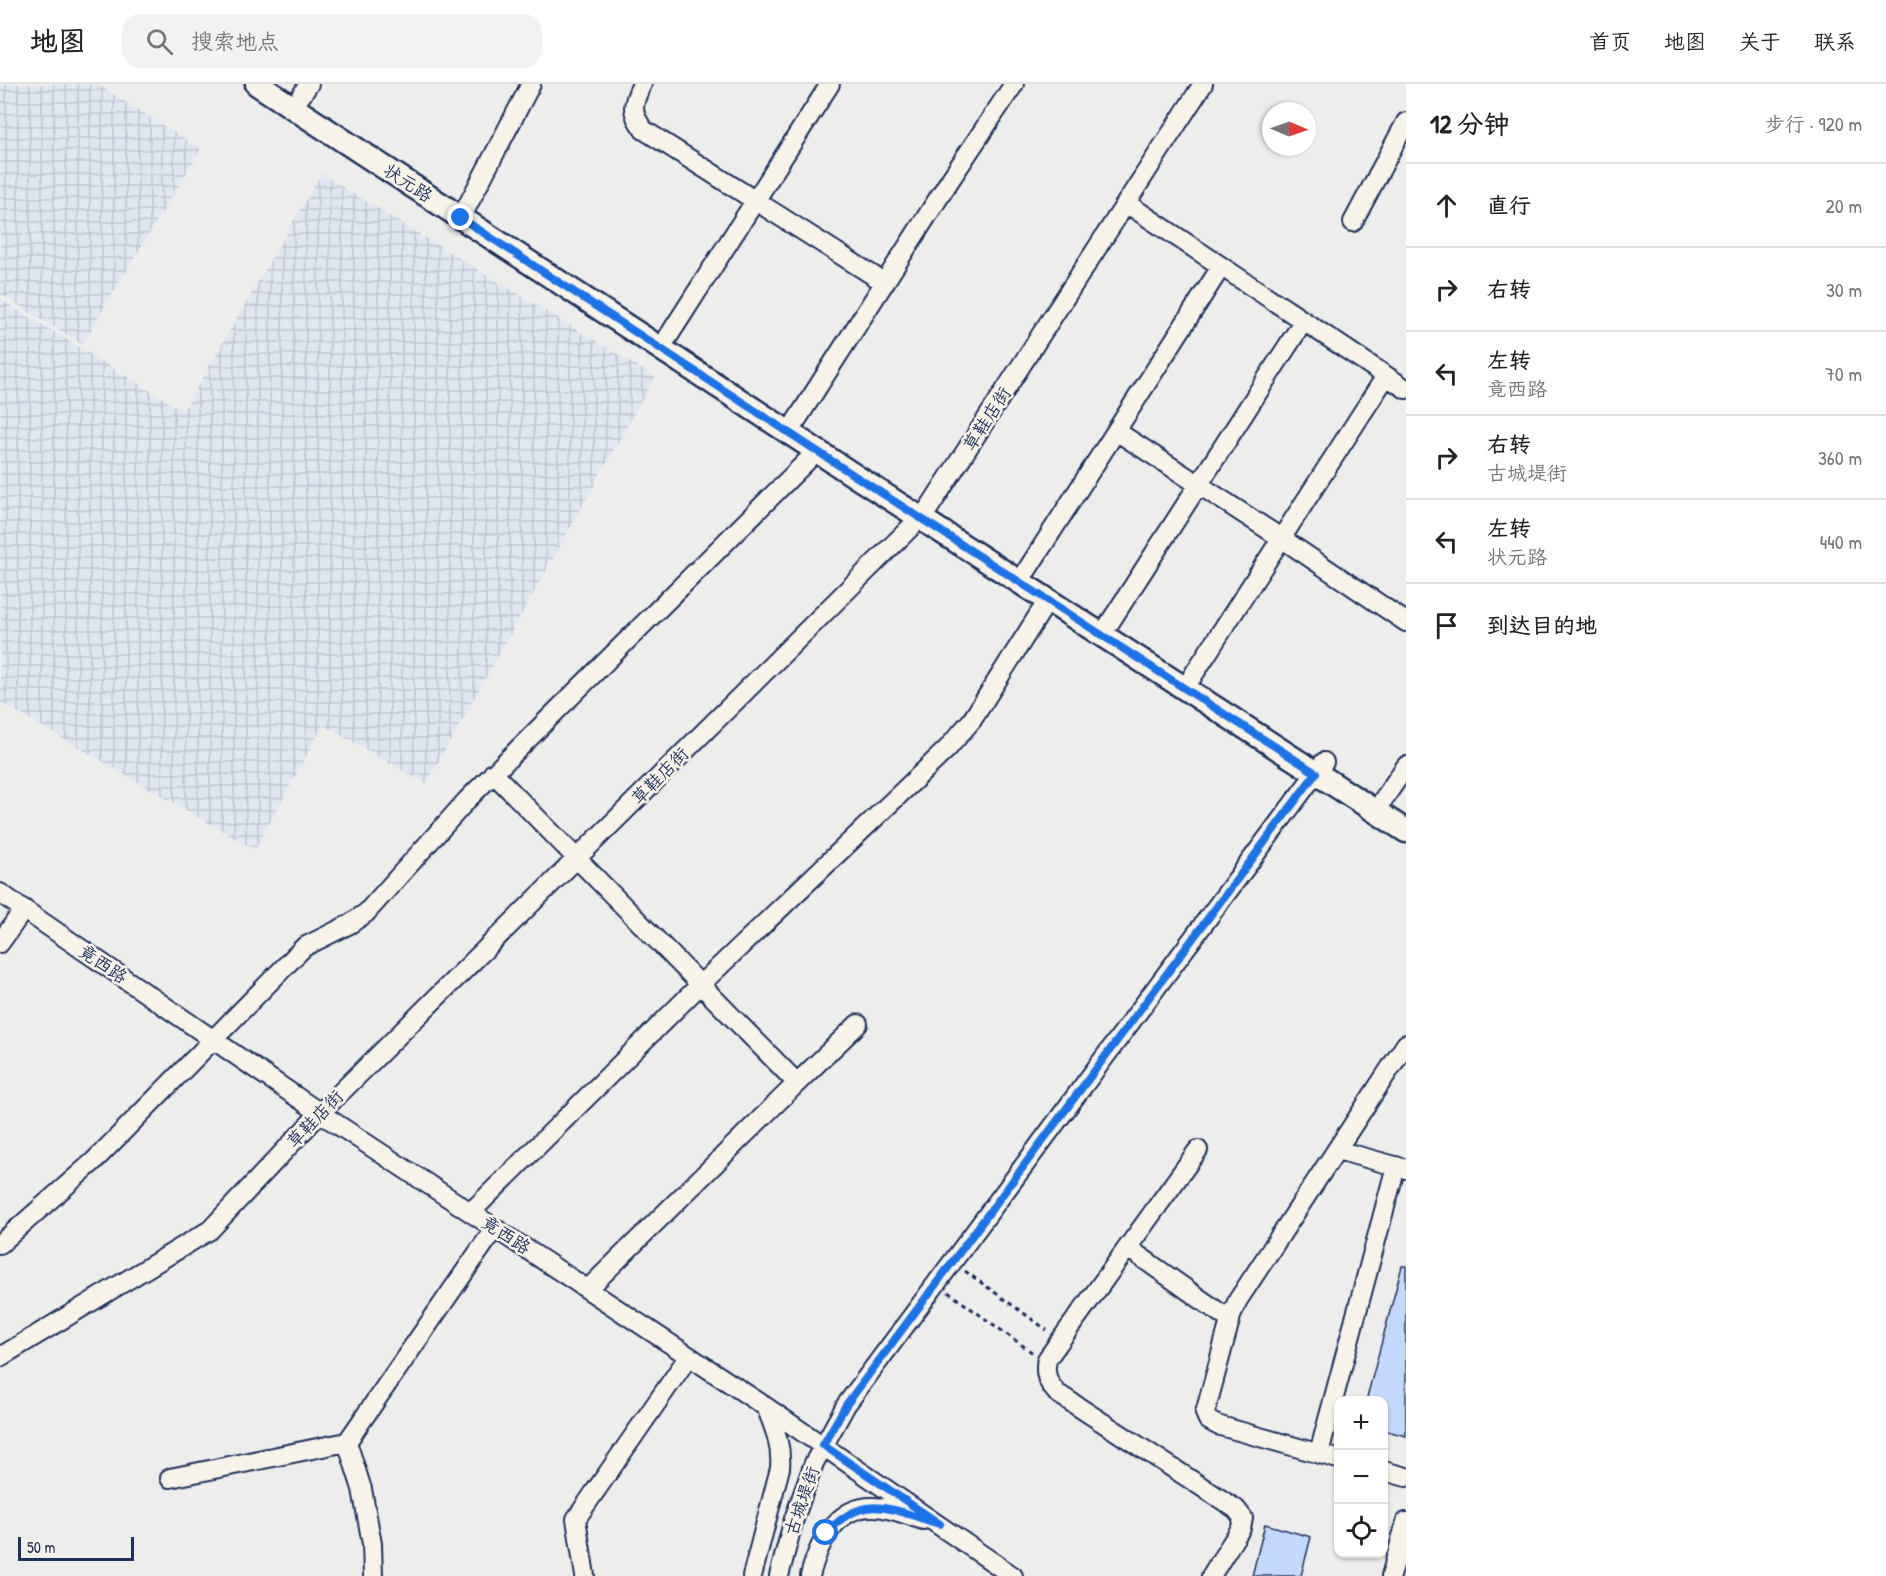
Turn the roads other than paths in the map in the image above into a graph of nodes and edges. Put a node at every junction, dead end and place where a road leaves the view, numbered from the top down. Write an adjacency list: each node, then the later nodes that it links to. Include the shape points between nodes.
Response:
1 (257, 84): 11 (main road, 状元路)
2 (531, 84): 11 (street)
3 (642, 84): 9 (street, via 633,107 644,130)
4 (830, 84): 9 (street)
5 (1014, 84): 14 (street)
6 (1203, 84): 10 (street, 草鞋店街)
7 (297, 88): 11 (main road, 状元路)
8 (1406, 122): 12 (street)
9 (756, 200): 14 (street); 16 (street)
10 (1126, 203): 13 (street); 23 (street, 草鞋店街)
11 (464, 212): 16 (main road, 状元路); 21 (main road, 状元路)
12 (1353, 222)
13 (1221, 267): 15 (street); 20 (street)
14 (885, 283): 19 (street)
15 (1303, 322): 17 (street); 22 (street)
16 (668, 337): 19 (main road, 状元路)
17 (1386, 376): 18 (street); 24 (street)
18 (1406, 389)
19 (796, 421): 23 (main road, 状元路)
20 (1116, 431): 22 (street); 25 (street)
21 (817, 451): 23 (main road, 状元路); 32 (street)
22 (1199, 484): 24 (street); 28 (street)
23 (925, 513): 25 (main road, 状元路); 26 (main road, 状元路); 36 (street, 草鞋店街)
24 (1281, 538): 27 (street); 29 (street)
25 (1027, 570): 28 (main road, 状元路)
26 (1048, 600): 31 (main road, 状元路); 40 (street, via 972,720 947,749)
27 (1406, 622)
28 (1109, 624): 29 (main road, 状元路)
29 (1192, 676): 31 (main road, 状元路)
30 (1406, 766): 33 (street)
31 (1320, 767): 33 (main road, 状元路); 35 (main road, 状元路); 59 (street, 古城堤街, via 846,1405)
32 (494, 773): 36 (street); 42 (street, via 366,913 304,947)
33 (1383, 800): 34 (main road, 状元路)
34 (1406, 814)
35 (1406, 831)
36 (577, 858): 40 (street); 45 (street, 草鞋店街)
37 (0, 893): 38 (street, 竟西路)
38 (24, 909): 39 (street); 42 (street, 竟西路)
39 (0, 943)
40 (700, 984): 44 (street); 49 (street)
41 (858, 1024): 44 (street)
42 (212, 1039): 45 (street, 竟西路); 51 (street, via 94,1161)
43 (1406, 1044): 47 (street)
44 (797, 1083): 53 (street)
45 (321, 1113): 49 (street, 竟西路); 56 (street, 草鞋店街, via 210,1230)
46 (1198, 1150): 52 (street)
47 (1337, 1150): 48 (street); 54 (street, via 1238,1300)
48 (1401, 1167): 60 (street)
49 (471, 1212): 50 (street, 竟西路)
50 (495, 1228): 53 (street, 竟西路); 58 (street)
51 (0, 1244)
52 (1128, 1248): 54 (street); 73 (street, via 1061,1340 1044,1370 1057,1393 1236,1509 1243,1518 1241,1528)
53 (588, 1289): 55 (street, 竟西路)
54 (1230, 1320): 60 (street, via 1205,1413 1208,1420)
55 (689, 1356): 57 (street, 竟西路); 68 (street, via 576,1519)
56 (0, 1358)
57 (766, 1407): 59 (street, 竟西路); 69 (street, via 778,1440 780,1467)
58 (346, 1442): 64 (street); 67 (street, via 362,1489 372,1544)
59 (823, 1445): 66 (street, 竟西路); 70 (street, 古城堤街, via 794,1519)
60 (1319, 1453): 61 (street)
61 (1334, 1458)
62 (1388, 1472): 63 (street)
63 (1406, 1477)
64 (170, 1478)
65 (1406, 1522): 74 (street)
66 (940, 1524): 71 (street, via 882,1507 862,1508 841,1518 826,1533); 72 (street, 竟西路)
67 (373, 1576)
68 (585, 1576)
69 (752, 1576)
70 (779, 1576)
71 (810, 1576)
72 (1013, 1576)
73 (1211, 1576)
74 (1391, 1576)

